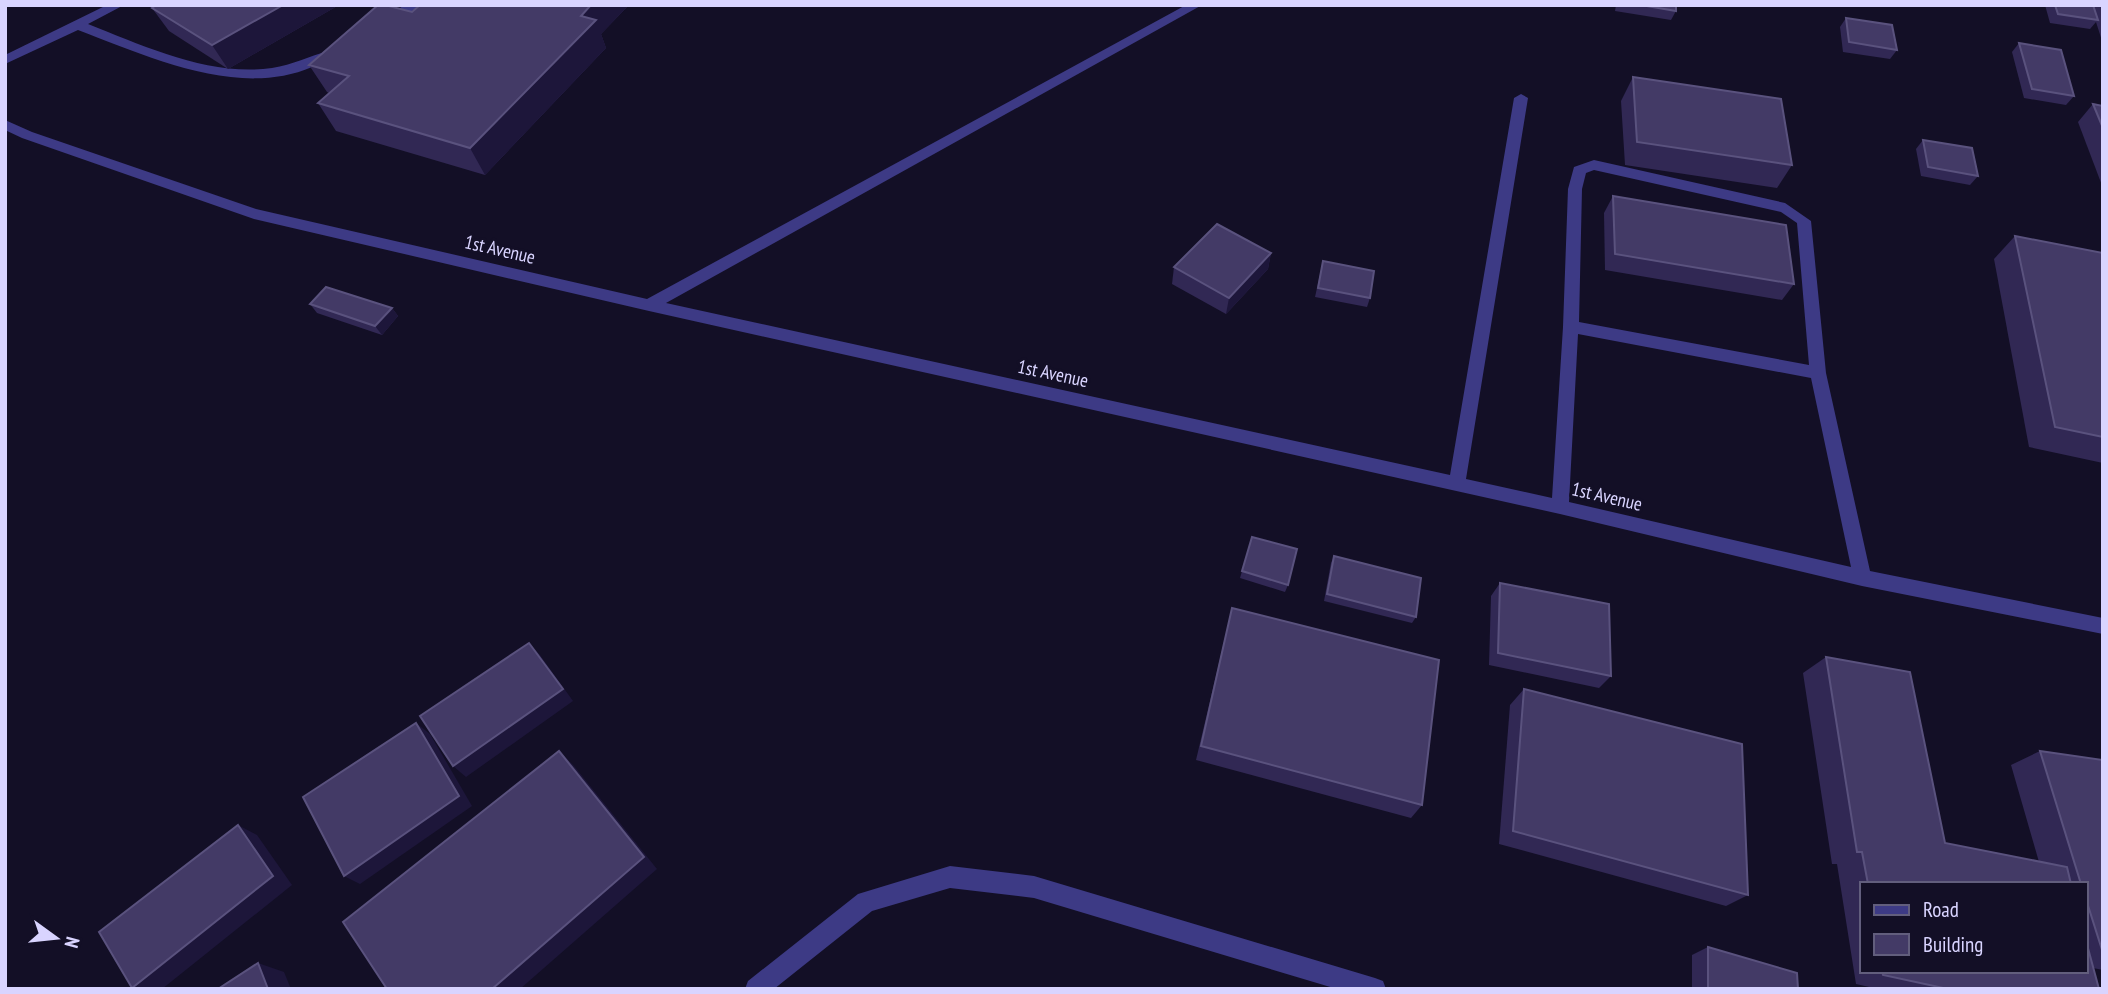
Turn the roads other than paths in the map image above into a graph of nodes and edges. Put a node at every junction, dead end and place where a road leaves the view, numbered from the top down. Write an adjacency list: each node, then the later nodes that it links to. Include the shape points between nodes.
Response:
1 (118, 5): 4 (street)
2 (415, 5): 5 (street)
3 (1196, 5): 10 (street)
4 (78, 25): 6 (street, via 130,45 247,75 310,66); 7 (street)
5 (368, 32)
6 (345, 46)
7 (5, 60)
8 (1521, 98): 13 (street)
9 (5, 124): 10 (street, 1st Avenue, via 254,214)
10 (649, 305): 13 (street, 1st Avenue)
11 (1571, 327): 12 (street); 12 (street, via 1576,189 1579,170 1594,165 1785,208 1804,221); 14 (street)
12 (1818, 373): 15 (street)
13 (1457, 484): 14 (street, 1st Avenue)
14 (1560, 507): 15 (street, 1st Avenue)
15 (1862, 578): 16 (street, 1st Avenue)
16 (2103, 626)
17 (756, 989): 18 (street, via 866,902 950,877 1034,887)
18 (1375, 989)

